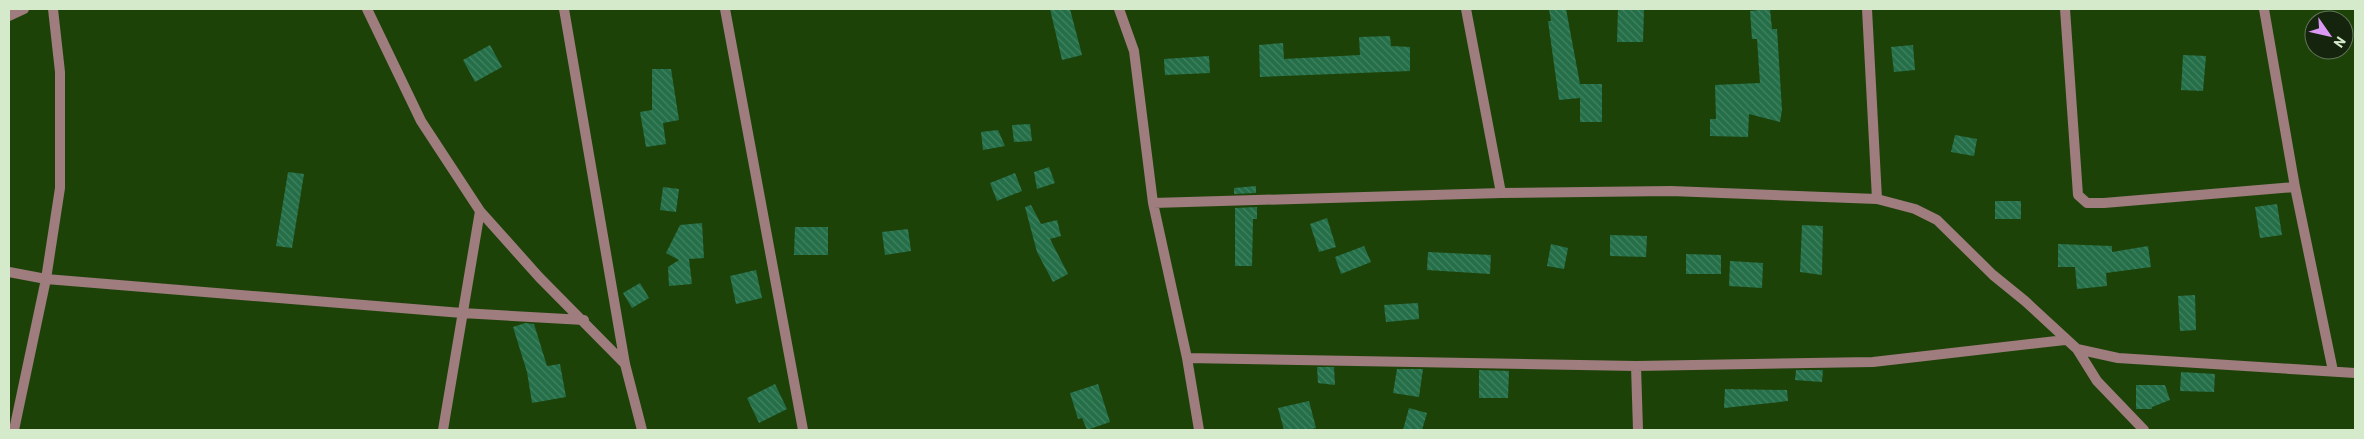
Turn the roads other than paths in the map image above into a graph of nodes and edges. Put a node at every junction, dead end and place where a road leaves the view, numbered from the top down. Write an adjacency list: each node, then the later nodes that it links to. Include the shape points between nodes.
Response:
1 (24, 9): 11 (street)
2 (53, 9): 18 (street, via 60,72 60,188)
3 (367, 9): 16 (street, via 421,121)
4 (564, 9): 24 (street)
5 (725, 9): 31 (street)
6 (1120, 9): 15 (street, via 1134,51)
7 (1466, 9): 13 (street)
8 (1867, 9): 14 (street)
9 (2065, 9): 12 (street, via 2078,195 2086,202)
10 (2264, 9): 12 (street)
11 (9, 16)
12 (2295, 187): 26 (street)
13 (1501, 192): 14 (street, via 1670,191); 15 (street)
14 (1877, 199): 21 (street, via 1916,209 1937,220)
15 (1153, 203): 23 (street)
16 (480, 211): 19 (street); 20 (street)
17 (9, 272): 18 (street)
18 (46, 279): 19 (street); 28 (street)
19 (462, 313): 20 (street); 29 (street)
20 (584, 320): 24 (street)
21 (2065, 340): 22 (street); 25 (street, via 1873,362)
22 (2077, 349): 26 (street, via 2118,358); 34 (street, via 2097,380)
23 (1187, 358): 25 (street); 32 (street)
24 (625, 364): 30 (street)
25 (1636, 366): 33 (street)
26 (2333, 371): 27 (street)
27 (2355, 373)
28 (14, 430)
29 (443, 430)
30 (642, 430)
31 (803, 430)
32 (1199, 430)
33 (1638, 430)
34 (2144, 430)

